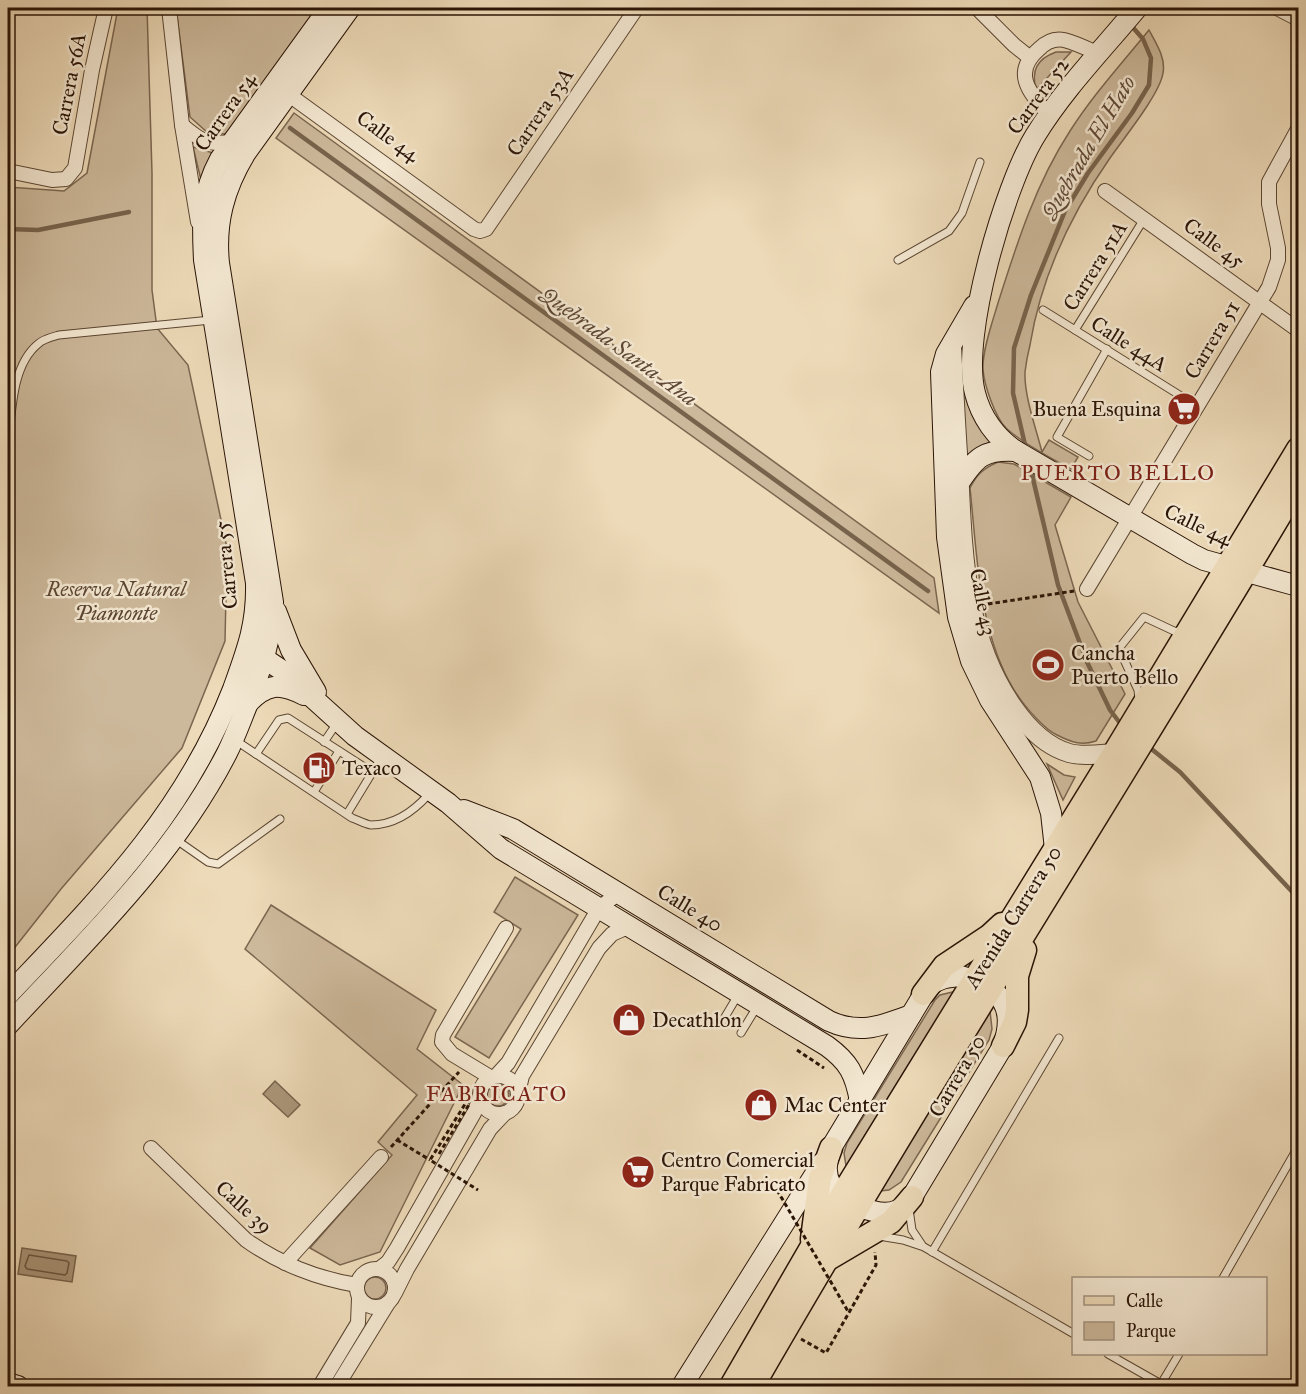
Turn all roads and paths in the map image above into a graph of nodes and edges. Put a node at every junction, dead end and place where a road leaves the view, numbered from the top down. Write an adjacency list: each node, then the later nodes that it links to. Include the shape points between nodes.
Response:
1 (105, 8): 20 (street, Carrera 56A, via 75,168 66,179 52,180)
2 (169, 8): 14 (street, Carrera 55)
3 (329, 8): 12 (main road, Carrera 54)
4 (350, 8): 12 (main road, Carrera 54)
5 (977, 8): 11 (street)
6 (1137, 8): 10 (main road, Carrera 52)
7 (1277, 8): 9 (street)
8 (636, 9): 23 (street, Carrera 53A, via 486,229)
9 (1299, 19)
10 (1099, 54): 11 (street, via 1062,40 1047,42); 13 (main road, Carrera 52)
11 (1029, 57): 13 (street, via 1025,77 1032,95)
12 (280, 88): 16 (main road, Carrera 54); 23 (street, Calle 44); 24 (main road, Carrera 54, via 230,180)
13 (1048, 116): 26 (main road, Carrera 52, via 1012,185)
14 (182, 125): 16 (street, via 206,143); 24 (street, Carrera 55)
15 (1299, 129): 17 (street, Carrera 51)
16 (231, 142): 24 (main road, Carrera 54, via 204,196)
17 (1287, 150): 18 (lane); 27 (street, Carrera 51, via 1269,182 1278,260)
18 (1299, 158)
19 (980, 162): 25 (lane, via 962,213 949,231)
20 (8, 171)
21 (1105, 191): 22 (street, Calle 45)
22 (1144, 219): 27 (street, Calle 45); 30 (lane, Carrera 51A)
23 (474, 229)
24 (211, 253): 29 (main road, Carrera 55); 45 (main road, Carrera 55)
25 (898, 260)
26 (982, 294): 32 (main road, Calle 43); 37 (main road, Calle 44, via 971,357 975,392 987,421 1003,442)
27 (1259, 302): 31 (street, Calle 45); 34 (street, Carrera 51)
28 (1043, 310): 30 (lane, Calle 44A)
29 (213, 320): 35 (lane, via 59,335 39,342 28,354 17,378); 48 (main road, Carrera 55, via 256,583)
30 (1075, 330): 33 (lane, Calle 44A)
31 (1299, 330)
32 (952, 345): 39 (street, Calle 43); 64 (main road, Calle 43, via 941,379 948,537 958,617 978,679 1040,777 1051,813)
33 (1107, 349): 34 (lane, Calle 44A); 38 (lane, via 1057,437)
34 (1197, 406): 41 (street, Carrera 51)
35 (8, 445)
36 (1299, 449): 42 (main road, Avenida Carrera 50)
37 (1016, 451): 39 (main road, via 995,451 979,457); 41 (main road, Calle 44)
38 (1089, 456)
39 (959, 483): 55 (street, Calle 43, via 971,607 981,646 999,684 1023,721 1058,749 1072,754)
40 (1299, 485): 42 (main road, Avenida Carrera 50)
41 (1130, 518): 42 (main road, Calle 44, via 1192,554); 44 (street, Carrera 51)
42 (1237, 569): 43 (main road, Calle 44); 47 (main road, Avenida Carrera 50); 51 (main road, Avenida Carrera 50)
43 (1299, 586)
44 (1082, 590): 46 (path)
45 (273, 602): 48 (main road, Carrera 55, via 270,637); 50 (main road, via 291,650)
46 (979, 605)
47 (1188, 632): 51 (main road, Avenida Carrera 50); 51 (lane, via 1174,631 1144,617 1120,647)
48 (257, 653): 49 (main road, Carrera 55); 50 (main road, Calle 40); 73 (main road, Carrera 55, via 212,739 165,816 105,892)
49 (248, 702): 50 (main road, via 262,690 281,686); 52 (main road, Carrera 55)
50 (332, 715): 53 (lane); 57 (main road, Calle 40)
51 (1149, 715): 55 (main road, Avenida Carrera 50)
52 (233, 739): 56 (lane); 63 (main road, Carrera 55)
53 (324, 742): 54 (lane); 56 (lane, via 283,718)
54 (339, 751): 57 (lane); 59 (lane)
55 (1123, 752): 64 (main road, Avenida Carrera 50); 66 (main road, Avenida Carrera 50)
56 (256, 754): 59 (lane)
57 (377, 764): 58 (main road, Calle 40); 61 (lane)
58 (431, 791): 60 (main road, Calle 40); 61 (lane, via 416,809 390,822 369,825)
59 (314, 792): 61 (lane)
60 (448, 803): 65 (main road, Calle 40, via 513,828); 67 (main road, Calle 40, via 501,849)
61 (347, 814)
62 (280, 819): 63 (lane, via 218,864 208,862)
63 (173, 838): 77 (main road, Carrera 55, via 128,896)
64 (1055, 849): 66 (main road, Avenida Carrera 50)
65 (619, 893): 67 (street); 75 (main road, Calle 40, via 843,1027 868,1028)
66 (1034, 903): 70 (main road, Avenida Carrera 50); 72 (main road, via 944,966); 80 (main road, via 1018,968 1016,1022)
67 (599, 908): 68 (main road, Calle 40); 82 (street, via 507,1062)
68 (630, 926): 71 (main road, Calle 40); 83 (street, via 612,934 598,948 522,1076)
69 (506, 928): 81 (street, via 443,1035 446,1048)
70 (983, 985): 72 (main road, via 961,976 947,976); 80 (main road, Carrera 50, via 1002,998 1007,1008 1009,1030); 97 (main road, Avenida Carrera 50)
71 (740, 993): 74 (main road, Calle 40); 76 (lane)
72 (923, 994): 75 (main road)
73 (8, 995)
74 (759, 1004): 78 (lane); 85 (main road, Calle 40, via 842,1057 852,1073)
75 (910, 1015): 85 (main road)
76 (722, 1022)
77 (8, 1025)
78 (741, 1033)
79 (1059, 1038): 100 (lane)
80 (1003, 1046): 96 (main road, Carrera 50)
81 (467, 1064): 82 (street); 87 (path)
82 (493, 1076): 83 (street, via 508,1078); 84 (street, via 481,1086)
83 (518, 1093): 86 (street, via 515,1105)
84 (480, 1098): 86 (street, via 492,1113); 103 (street, via 393,1255)
85 (860, 1101): 90 (main road)
86 (505, 1113): 106 (street, via 490,1129)
87 (397, 1140): 92 (path); 93 (path)
88 (1299, 1147): 104 (lane)
89 (151, 1148): 102 (street, Calle 39, via 246,1240)
90 (831, 1148): 97 (main road, via 826,1166 830,1183); 101 (main road, via 819,1178); 116 (main road)
91 (439, 1154): 93 (path, bridge, via 470,1103 466,1101)
92 (381, 1157): 102 (street)
93 (430, 1160): 94 (path, bridge)
94 (478, 1190)
95 (777, 1190): 107 (path, bridge)
96 (912, 1197): 97 (main road, Carrera 50, via 890,1213 871,1211); 98 (main road); 99 (lane, via 912,1230)
97 (850, 1201): 101 (main road, Avenida Carrera 50)
98 (872, 1243): 99 (lane, via 891,1237); 101 (main road); 107 (path, via 876,1265)
99 (924, 1247): 100 (lane)
100 (932, 1252): 108 (lane)
101 (818, 1255): 117 (main road, Avenida Carrera 50); 118 (main road, Avenida Carrera 50)
102 (285, 1263): 105 (street, Calle 39)
103 (379, 1269): 105 (street, via 362,1274); 106 (street, via 394,1280)
104 (1223, 1277)
105 (358, 1292): 106 (street, via 369,1306); 114 (street, via 358,1323)
106 (391, 1298): 115 (street)
107 (849, 1313): 109 (path, via 826,1353)
108 (1072, 1333)
109 (801, 1339)
110 (1111, 1355): 119 (lane)
111 (1178, 1355): 119 (lane)
112 (8, 1383): 113 (main road)
113 (18, 1386)
114 (320, 1386)
115 (337, 1386)
116 (682, 1386)
117 (731, 1386)
118 (753, 1386)
119 (1162, 1386)

